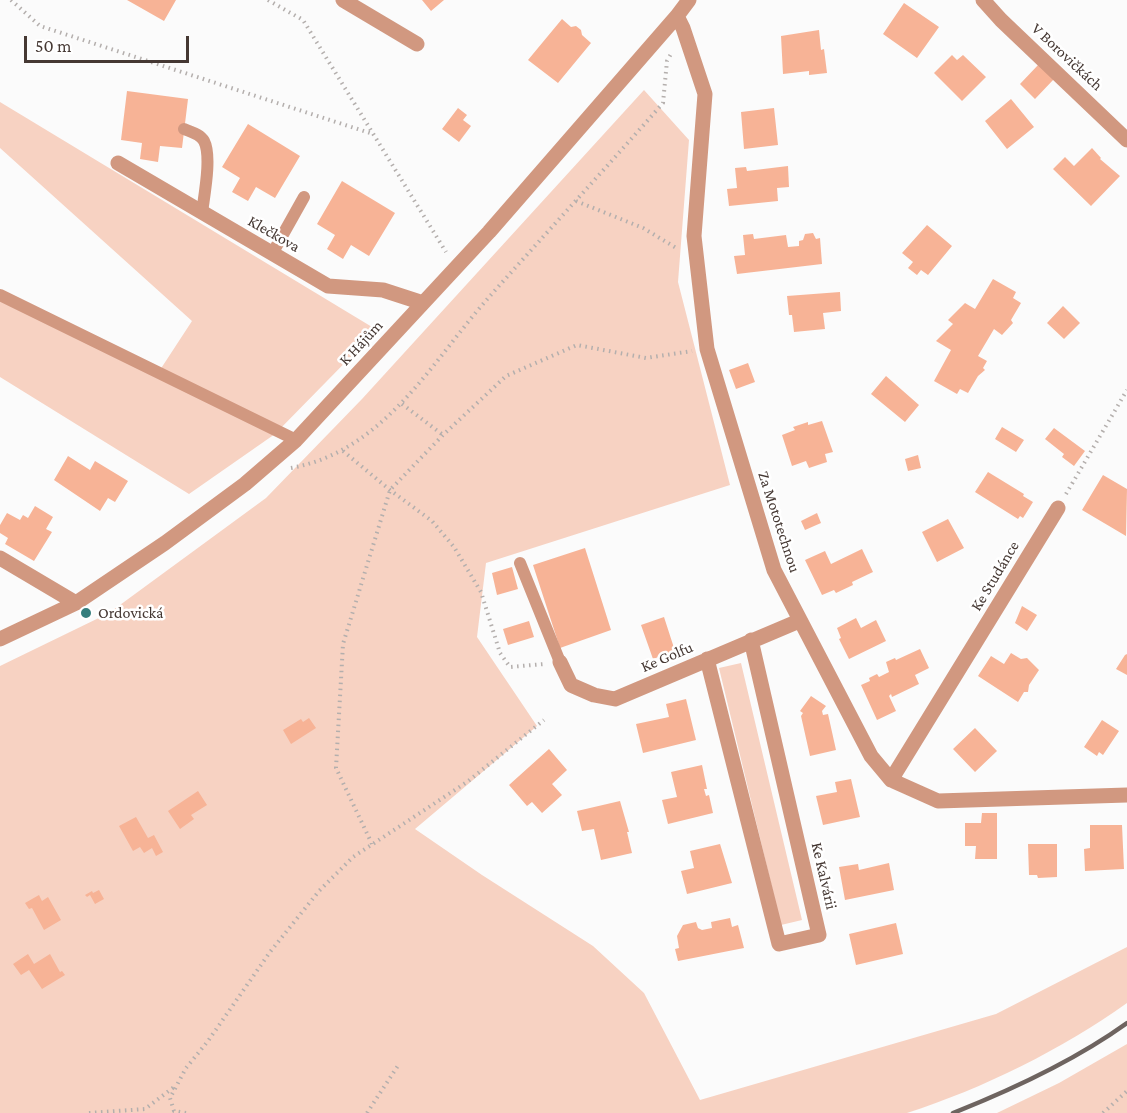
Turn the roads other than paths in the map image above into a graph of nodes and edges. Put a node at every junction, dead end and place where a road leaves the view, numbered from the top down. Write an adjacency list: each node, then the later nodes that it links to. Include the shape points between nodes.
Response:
1 (343, 0): 5 (street)
2 (689, 0): 4 (street, K Hájům)
3 (984, 0): 7 (street, V Borovičkách)
4 (680, 22): 13 (street, K Hájům); 19 (street, Za Mototechnou, via 705,94 694,236 707,349 774,570)
5 (417, 44)
6 (184, 129): 10 (lane, via 204,141 207,156)
7 (1127, 140)
8 (118, 163): 10 (street, Klečkova)
9 (304, 196): 11 (lane)
10 (202, 213): 11 (street, Klečkova)
11 (272, 254): 13 (street, Klečkova, via 328,286 383,290)
12 (0, 295): 14 (lane)
13 (423, 303): 14 (street, K Hájům)
14 (296, 440): 18 (street, K Hájům, via 258,474 165,543)
15 (1058, 508): 24 (street, Ke Studánce)
16 (0, 558): 18 (street)
17 (520, 563): 23 (lane)
18 (76, 603): 20 (street, K Hájům)
19 (799, 621): 21 (street, Ke Golfu); 24 (street, Za Mototechnou, via 871,756)
20 (0, 639)
21 (752, 639): 22 (street, Ke Golfu); 22 (street, Ke Kalvárii, via 819,935 779,944)
22 (707, 659): 23 (street, Ke Golfu, via 615,699 572,685)
23 (560, 662)
24 (891, 780): 25 (street, Za Mototechnou, via 938,801)
25 (1127, 795)

